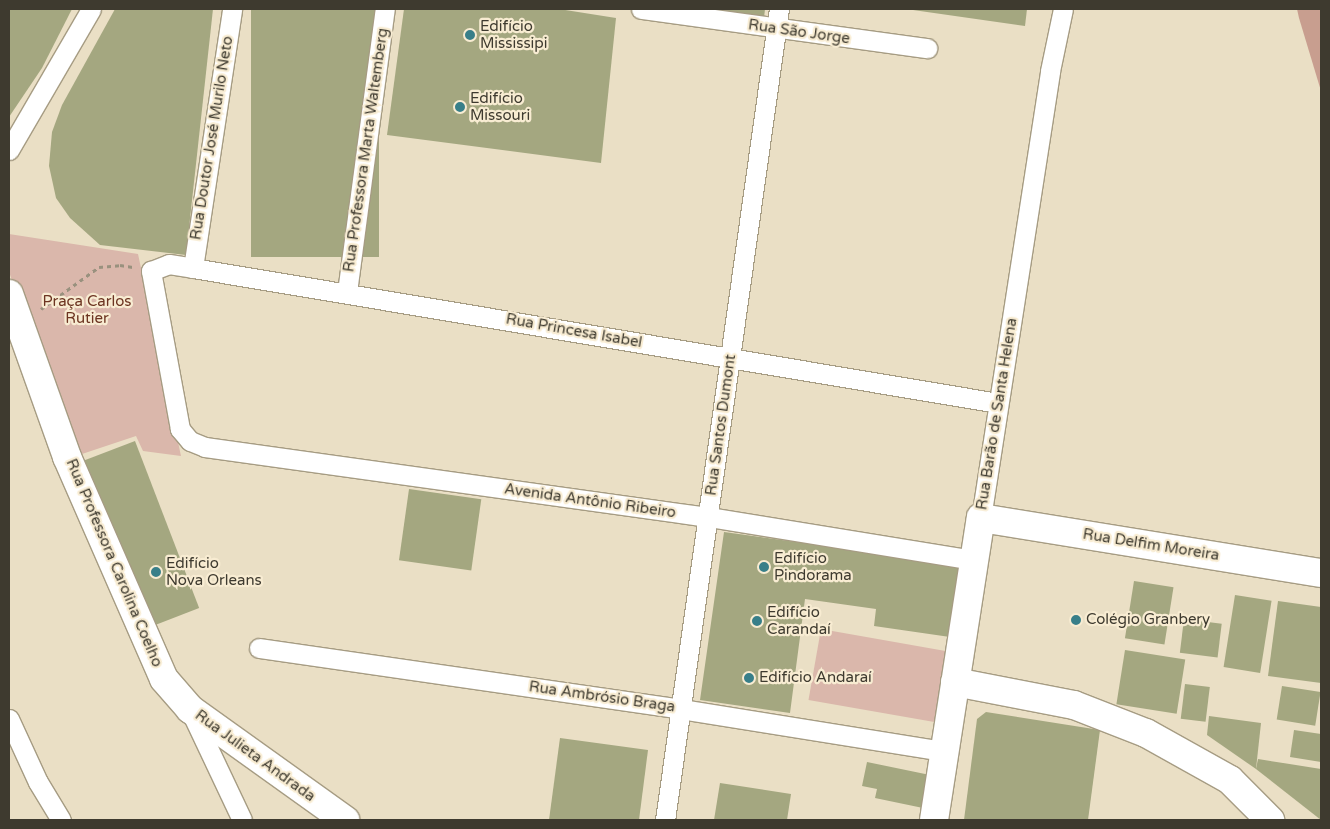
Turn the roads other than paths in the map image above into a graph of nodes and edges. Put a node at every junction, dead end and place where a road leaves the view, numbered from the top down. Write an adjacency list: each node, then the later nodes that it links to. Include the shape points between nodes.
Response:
1 (91, 9): 9 (street)
2 (232, 9): 10 (street, Rua Doutor José Murilo Neto)
3 (385, 9): 11 (street, Rua Professora Marta Waltemberg)
4 (641, 9): 7 (street, Rua São Jorge)
5 (779, 9): 7 (street, Rua Santos Dumont)
6 (1063, 9): 14 (street, Rua Barão de Santa Helena, via 1050,71)
7 (776, 30): 8 (street, Rua São Jorge); 13 (street, Rua Santos Dumont)
8 (927, 48)
9 (9, 150)
10 (194, 268): 11 (street, Rua Princesa Isabel); 15 (street, Rua Princesa Isabel, via 169,264 151,271 180,429 190,441)
11 (347, 292): 13 (street, Rua Princesa Isabel)
12 (9, 294): 22 (street, Rua Professora Carolina Coelho, via 68,457 164,679)
13 (730, 357): 14 (street, Rua Princesa Isabel); 16 (street, Rua Santos Dumont)
14 (998, 403): 17 (street, Rua Barão de Santa Helena)
15 (205, 446): 16 (street, Avenida Antônio Ribeiro)
16 (708, 517): 18 (street, Avenida Antônio Ribeiro); 23 (street, Rua Santos Dumont)
17 (980, 518): 18 (street, Rua Barão de Santa Helena); 19 (street, Rua Delfim Moreira)
18 (974, 560): 21 (street, Rua Barão de Santa Helena)
19 (1321, 572)
20 (259, 648): 23 (street, Rua Ambrósio Braga)
21 (955, 682): 25 (street, Rua Barão de Santa Helena); 31 (street, via 1074,705 1146,733 1230,780)
22 (190, 709): 27 (street, Rua Professora Carolina Coelho); 28 (street, Rua Julieta Andrada)
23 (681, 709): 25 (street, Rua Ambrósio Braga); 29 (street, Rua Santos Dumont)
24 (9, 718): 26 (street, via 38,782)
25 (944, 752): 30 (street, Rua Barão de Santa Helena)
26 (61, 820)
27 (242, 820)
28 (345, 820)
29 (666, 820)
30 (934, 820)
31 (1270, 820)

